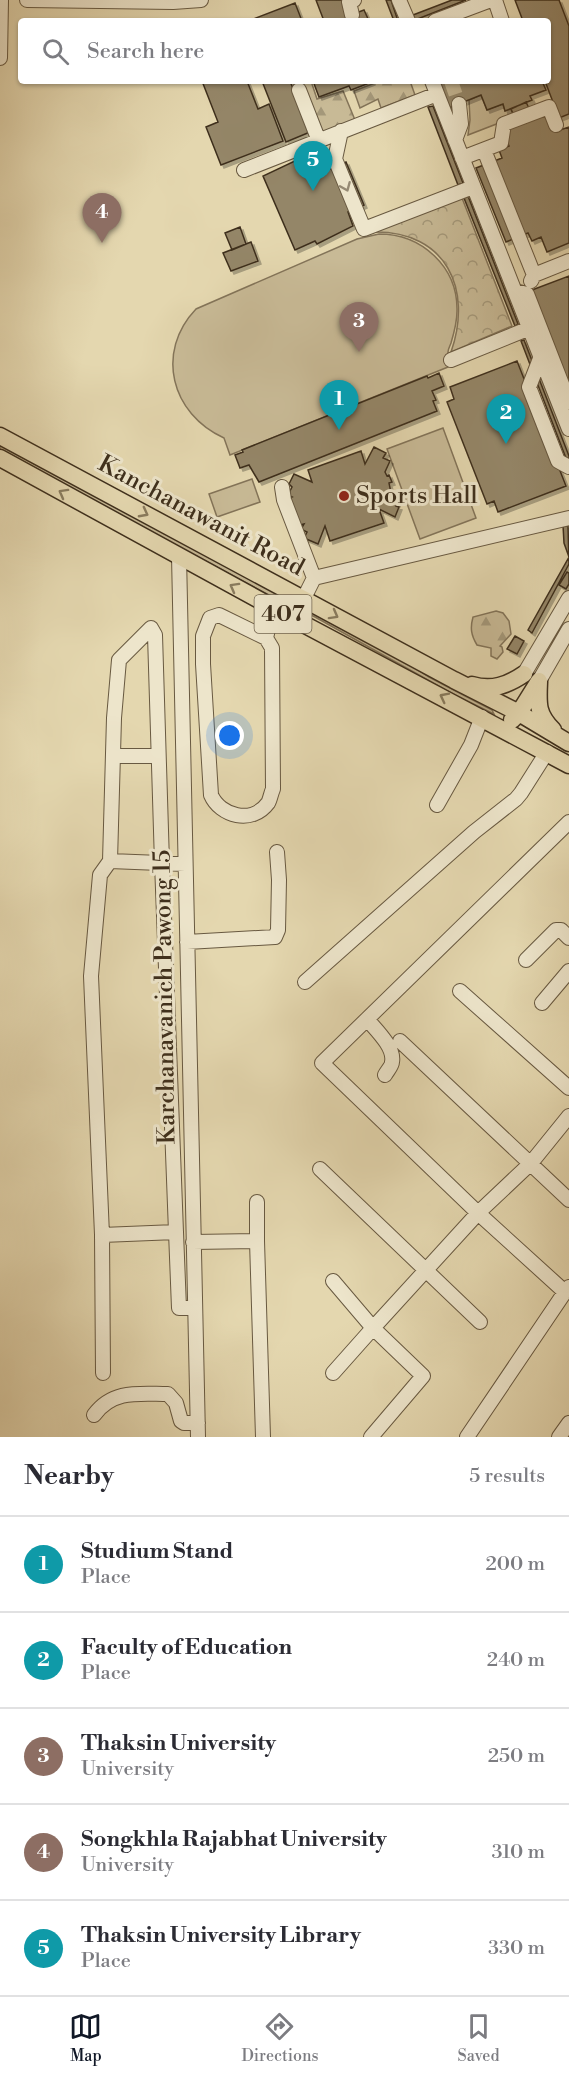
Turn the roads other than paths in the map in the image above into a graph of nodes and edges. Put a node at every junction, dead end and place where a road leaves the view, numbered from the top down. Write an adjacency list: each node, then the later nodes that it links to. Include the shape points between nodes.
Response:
1 (1, 0): 11 (street)
2 (27, 0): 3 (street)
3 (201, 0)
4 (354, 0): 7 (street, via 349,2)
5 (399, 0): 8 (street)
6 (493, 0): 9 (street); 10 (street)
7 (352, 15)
8 (407, 18)
9 (443, 18)
10 (501, 18)
11 (0, 58)
12 (435, 88): 16 (street); 17 (street)
13 (299, 90): 18 (street)
14 (459, 104): 17 (street, via 460,124)
15 (556, 125): 19 (street, via 549,107 504,124 501,143)
16 (340, 132): 18 (street); 22 (street, one-way to 22, via 335,159 364,229)
17 (455, 140): 20 (street)
18 (319, 141): 21 (street)
19 (483, 150): 20 (street); 24 (street)
20 (462, 158): 22 (street)
21 (244, 170)
22 (473, 187): 25 (street)
23 (569, 261): 24 (street)
24 (543, 276): 25 (street)
25 (515, 291): 26 (street); 29 (street, via 527,294)
26 (530, 328): 27 (street); 28 (street)
27 (541, 356): 30 (street); 33 (street, via 529,387 558,461)
28 (451, 360)
29 (569, 402)
30 (569, 429)
31 (0, 436): 38 (main road, Kanchanawanit Road / 407, one-way to 38)
32 (0, 458): 36 (main road, Kanchanawanit Road / 407, one-way to 32)
33 (569, 467)
34 (282, 487): 37 (street)
35 (569, 518): 37 (street)
36 (178, 556): 40 (main road, Kanchanawanit Road / 407, one-way to 36); 58 (street, Karchanavanich Pawong 15)
37 (315, 578): 38 (street)
38 (304, 598): 44 (main road, Kanchanawanit Road / 407, one-way to 44)
39 (569, 598): 43 (street)
40 (280, 612): 42 (street); 46 (main road, Kanchanawanit Road / 407, one-way to 40)
41 (569, 630): 43 (street)
42 (266, 638): 42 (street, via 219,615 210,618 203,636 211,795 219,808 239,816 260,810 268,803 273,789 272,648)
43 (532, 678): 44 (main road, via 488,688); 45 (main road); 48 (main road, via 543,719)
44 (454, 680): 45 (main road, Kanchanawanit Road / 407)
45 (511, 714): 46 (main road, via 498,723); 47 (main road, via 510,729); 48 (main road, Kanchanawanit Road / 407)
46 (485, 719): 47 (main road, Kanchanawanit Road / 407); 53 (street)
47 (518, 737): 49 (main road, Kanchanawanit Road / 407)
48 (567, 742)
49 (547, 752): 52 (main road, Kanchanawanit Road / 407); 63 (street, via 516,799)
50 (113, 756): 51 (street); 51 (street, via 119,660 151,628 155,635); 56 (street)
51 (158, 756): 57 (street)
52 (569, 765)
53 (437, 806)
54 (569, 822): 66 (street)
55 (277, 852): 60 (street, via 278,930 274,937)
56 (110, 861): 57 (street); 77 (street, via 99,875 91,976)
57 (162, 863): 58 (street); 76 (street)
58 (185, 864): 60 (street, Karchanavanich Pawong 15)
59 (568, 934): 61 (street, via 556,930)
60 (187, 942): 79 (street, Karchanavanich Pawong 15)
61 (526, 960)
62 (569, 971): 65 (street)
63 (305, 982)
64 (460, 991): 69 (street)
65 (542, 1003)
66 (367, 1019): 68 (street, via 392,1055); 75 (street, via 322,1063)
67 (400, 1041): 71 (street)
68 (385, 1075)
69 (569, 1088)
70 (569, 1116): 71 (street)
71 (531, 1163): 73 (street); 75 (street)
72 (320, 1169): 80 (street)
73 (569, 1200)
74 (257, 1202): 78 (street)
75 (478, 1213): 80 (street); 82 (street)
76 (176, 1232): 77 (street); 83 (street, via 179,1308)
77 (102, 1235): 86 (street)
78 (257, 1241): 79 (street); 91 (street)
79 (193, 1242): 83 (street, Karchanavanich Pawong 15)
80 (425, 1271): 84 (street); 85 (street)
81 (333, 1281): 85 (street)
82 (567, 1290): 93 (street)
83 (195, 1308): 90 (street, Karchanavanich Pawong 15)
84 (480, 1322)
85 (373, 1328): 87 (street); 92 (street, via 423,1376)
86 (104, 1373)
87 (333, 1373)
88 (94, 1415): 90 (street, via 111,1399 168,1394 176,1403 178,1418)
89 (569, 1423): 94 (street)
90 (198, 1430)
91 (263, 1437)
92 (371, 1437)
93 (467, 1437)
94 (559, 1437)

